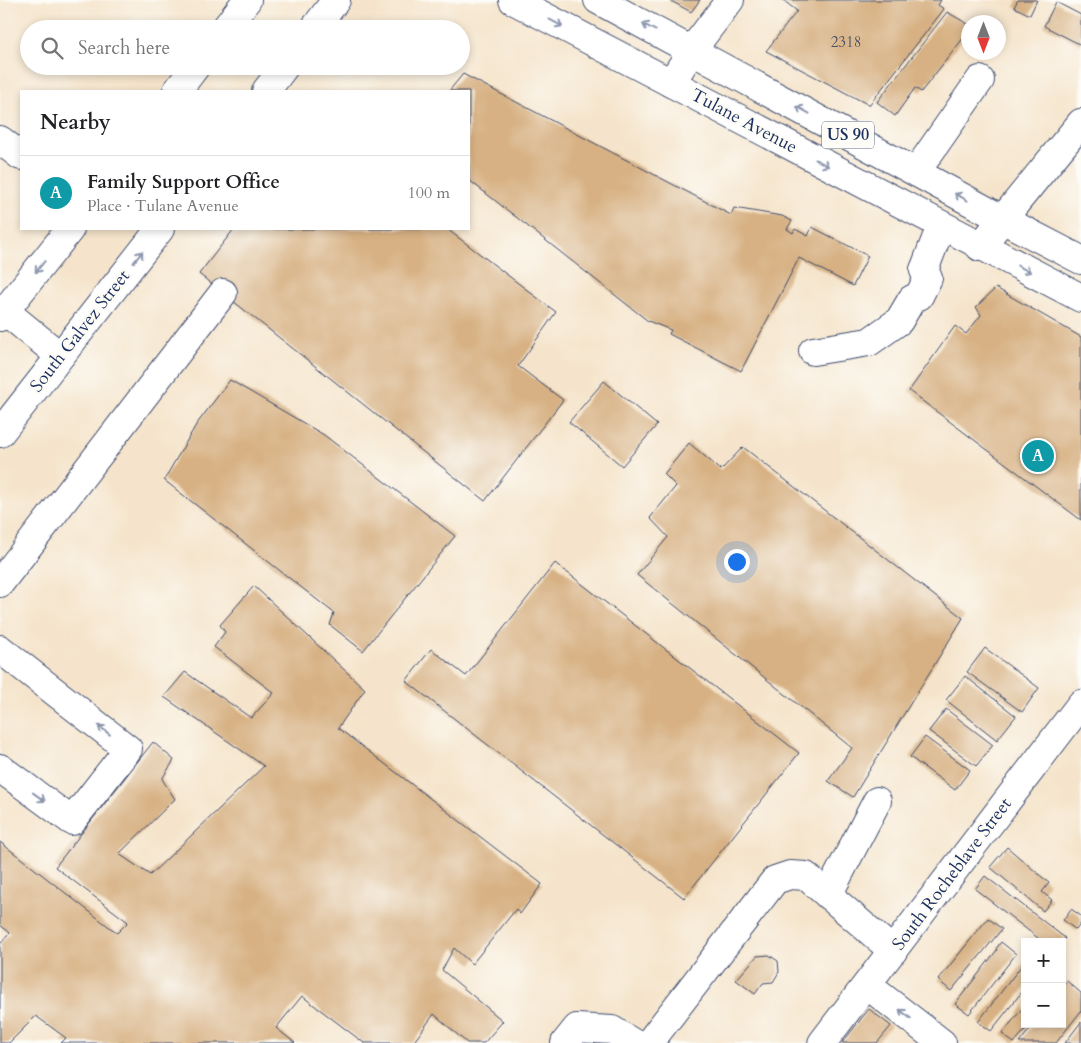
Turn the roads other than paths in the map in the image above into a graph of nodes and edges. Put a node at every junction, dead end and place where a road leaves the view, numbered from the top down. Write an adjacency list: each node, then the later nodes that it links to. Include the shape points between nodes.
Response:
1 (247, 0): 6 (street)
2 (336, 0): 7 (street)
3 (513, 0): 12 (street, Tulane Avenue / US 90, one-way to 12)
4 (598, 0): 8 (street, Tulane Avenue / US 90, one-way to 4)
5 (730, 0): 8 (street)
6 (232, 20)
7 (321, 20)
8 (692, 50): 12 (street); 18 (street, Tulane Avenue / US 90, one-way to 8)
9 (189, 75): 13 (street)
10 (278, 75): 14 (street)
11 (980, 80): 18 (street)
12 (671, 83): 20 (street, Tulane Avenue / US 90, one-way to 20)
13 (178, 90)
14 (267, 90)
15 (1081, 123): 19 (street)
16 (0, 140): 17 (street)
17 (20, 155)
18 (916, 172): 19 (street, Tulane Avenue / US 90, one-way to 18)
19 (1004, 220): 23 (street); 24 (street, Tulane Avenue / US 90)
20 (941, 226): 23 (street, Tulane Avenue / US 90); 28 (street, via 924,270 928,278 919,296 912,299 899,321 869,342)
21 (69, 230): 27 (street, one-way to 27)
22 (159, 230): 29 (street, South Galvez Street, one-way to 22)
23 (980, 247): 26 (street, Tulane Avenue / US 90, one-way to 26)
24 (1081, 260)
25 (223, 293): 31 (street)
26 (1081, 298)
27 (2, 314): 29 (street)
28 (813, 351)
29 (60, 356): 30 (street, South Galvez Street)
30 (0, 433)
31 (0, 582)
32 (0, 649): 34 (street, one-way to 32, via 72,821 128,748)
33 (1081, 704): 37 (street, South Rocheblave Street)
34 (0, 768)
35 (877, 801): 36 (street)
36 (828, 895): 37 (street); 41 (street, via 806,876 790,875 775,880)
37 (893, 951): 38 (street, South Rocheblave Street)
38 (867, 985): 42 (street, South Rocheblave Street); 43 (street, one-way to 38)
39 (564, 1043): 40 (street, via 577,1028 612,1030)
40 (632, 1043)
41 (649, 1043)
42 (822, 1043)
43 (942, 1043)

